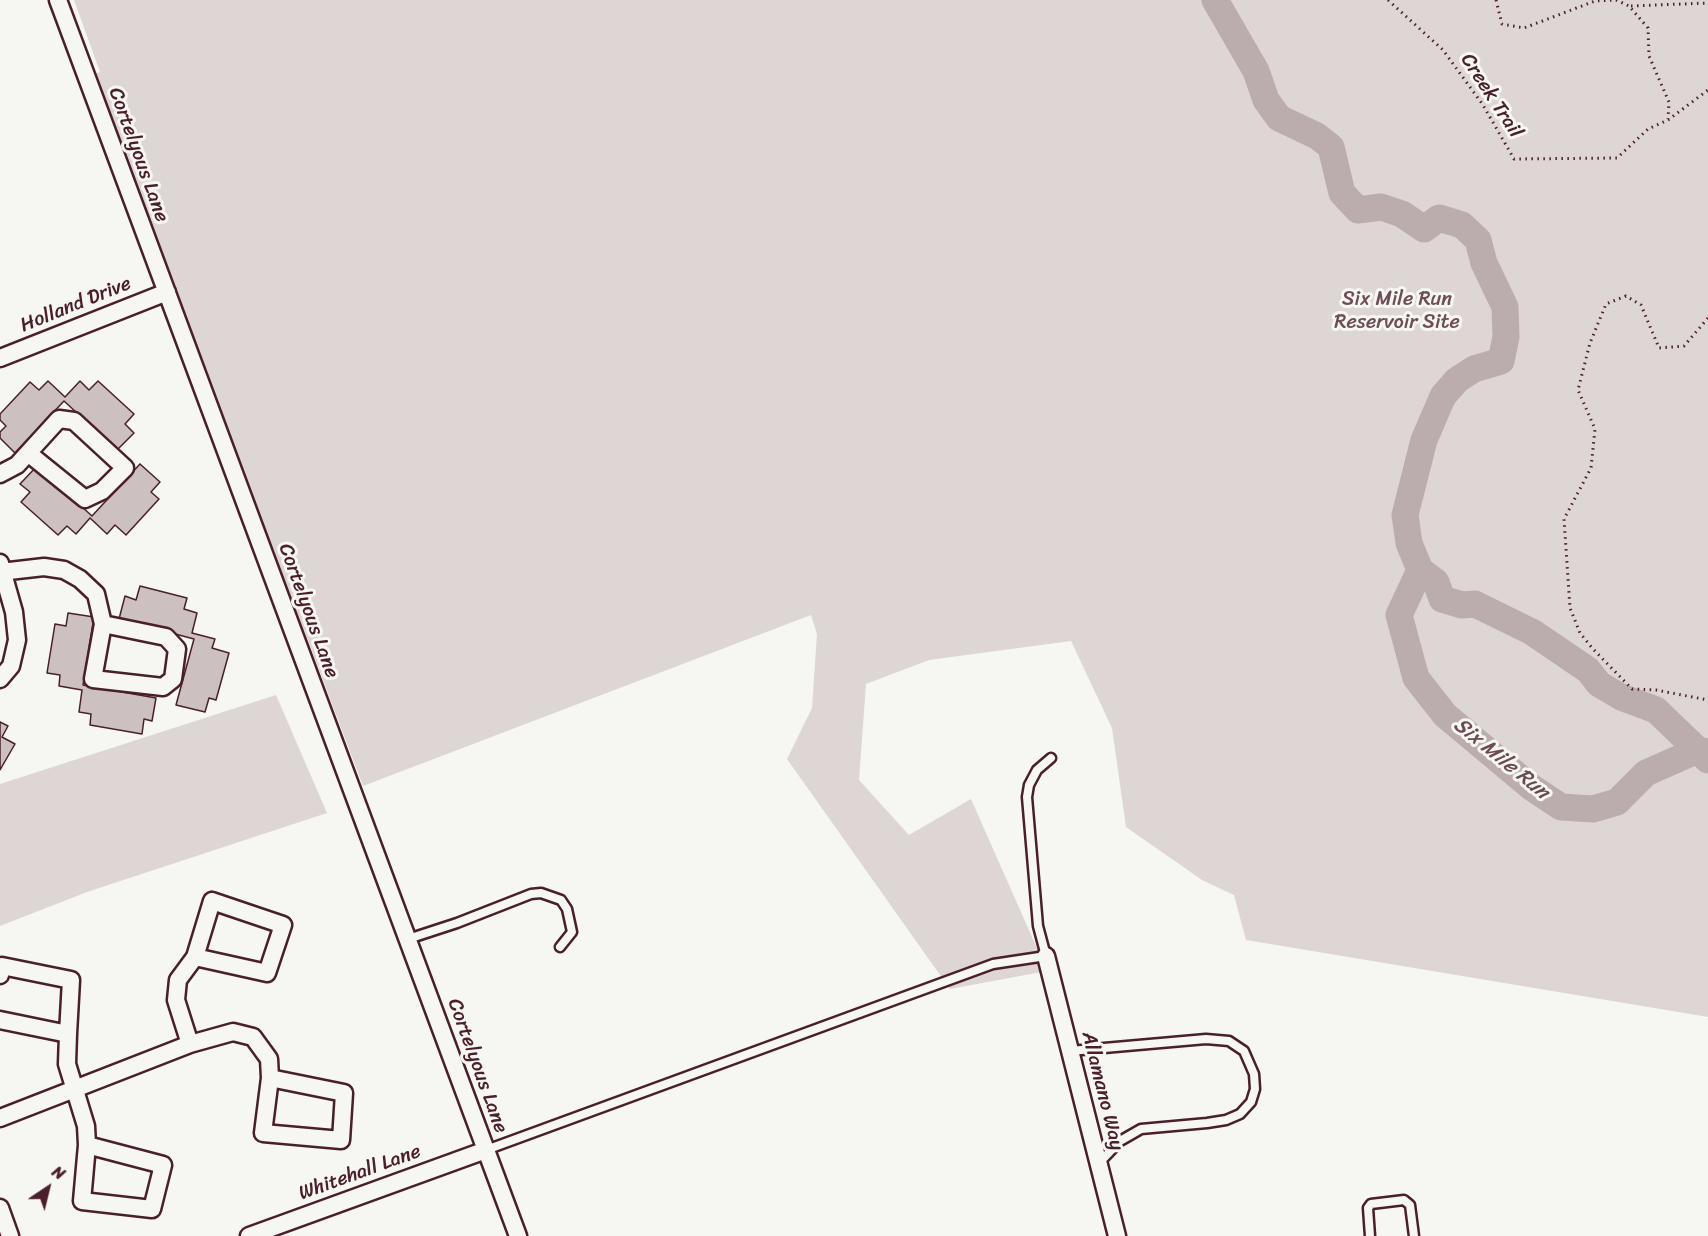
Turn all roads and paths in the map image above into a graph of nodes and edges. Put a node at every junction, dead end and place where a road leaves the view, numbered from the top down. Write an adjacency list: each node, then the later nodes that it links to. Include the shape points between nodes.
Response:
1 (58, 0): 8 (street, Cortelyous Lane)
2 (1388, 0): 7 (path, Creek Trail, via 1443,50 1483,105 1514,159 1617,158 1648,129)
3 (1496, 0): 5 (path, via 1503,24 1524,28 1595,2 1616,0)
4 (1708, 3): 5 (path)
5 (1629, 6): 7 (path, via 1648,28 1649,56 1669,102)
6 (1708, 90): 7 (path, Creek Trail)
7 (1668, 120)
8 (167, 292): 10 (street, Holland Drive); 18 (street, Cortelyous Lane)
9 (1708, 318): 16 (path, via 1684,346 1659,348 1641,305 1626,296 1606,304 1590,343 1578,390 1595,429 1591,468 1564,519 1570,608 1580,633 1632,689)
10 (0, 358)
11 (28, 453): 11 (street, via 85,499 102,491 125,468 74,421 59,419); 12 (street)
12 (0, 474)
13 (1, 568): 14 (street, via 64,570 96,594); 15 (street, via 14,612 17,640 10,666)
14 (103, 624): 14 (street, via 93,679 163,687 173,679 177,650 166,637)
15 (0, 679)
16 (1708, 700)
17 (1051, 758): 20 (lane, via 1037,770 1028,797 1038,926)
18 (408, 939): 19 (lane, via 541,893 561,900 567,909 572,932); 31 (street, Cortelyous Lane)
19 (560, 948)
20 (1046, 956): 26 (street, Allamano Way); 31 (lane, via 993,964)
21 (195, 957): 21 (street, via 212,901 283,925 267,973); 25 (street, via 178,980 176,1000)
22 (0, 975): 24 (street, via 2,966 71,980)
23 (0, 1020): 24 (street)
24 (68, 1034): 28 (street, via 67,1064)
25 (190, 1044): 27 (street, via 233,1032 253,1037 269,1059); 28 (street)
26 (1070, 1051): 32 (street, Allamano Way); 32 (lane, via 1206,1039 1229,1041 1244,1051 1254,1074 1251,1101 1240,1114 1207,1123 1141,1129 1120,1141)
27 (270, 1078): 27 (street, via 344,1093 341,1140 263,1133)
28 (74, 1090): 29 (street); 30 (street, via 86,1126)
29 (0, 1118)
30 (87, 1145): 30 (street, via 163,1165 152,1209 82,1201)
31 (486, 1150): 34 (street, Whitehall Lane); 38 (street, Cortelyous Lane)
32 (1098, 1164): 39 (street, Allamano Way)
33 (0, 1208): 35 (street)
34 (292, 1220): 36 (street, Whitehall Lane); 37 (street)
35 (10, 1236)
36 (249, 1236)
37 (298, 1236)
38 (518, 1236)
39 (1117, 1236)
40 (1370, 1236): 41 (lane, via 1371,1204 1404,1200 1410,1205)
41 (1414, 1236)

